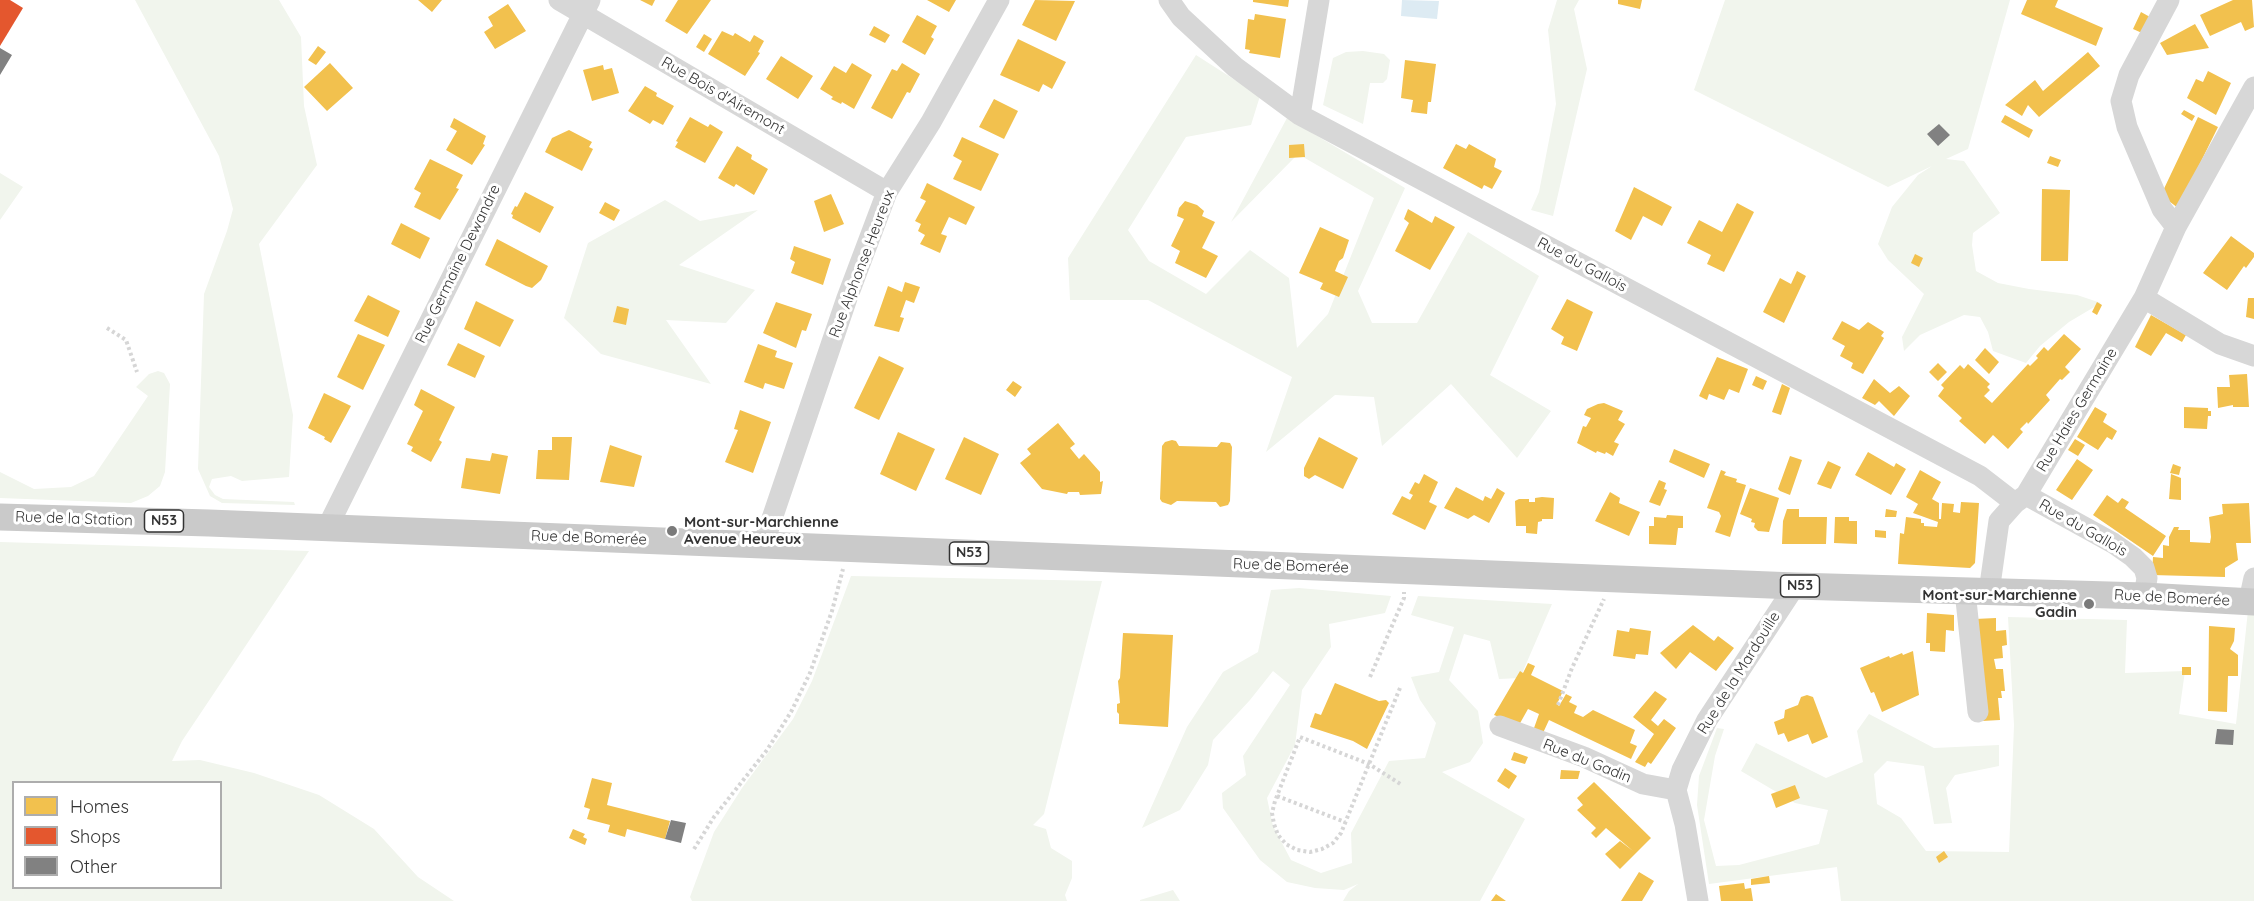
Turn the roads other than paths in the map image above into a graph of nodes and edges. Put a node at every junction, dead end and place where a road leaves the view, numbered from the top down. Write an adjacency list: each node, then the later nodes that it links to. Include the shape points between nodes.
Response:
1 (559, 0): 6 (street, Rue Bois d'Airemont)
2 (999, 0): 9 (street, Rue Alphonse Heureux)
3 (1168, 0): 8 (street, Rue du Gallois, via 1235,68)
4 (1319, 0): 8 (street)
5 (2169, 0): 10 (street, via 2129,75 2121,101 2127,127 2162,209)
6 (586, 7): 9 (street, Rue Bois d'Airemont); 15 (street, Rue Germaine Dewandre)
7 (2254, 87): 10 (street, Rue Haies Germaine)
8 (1300, 115): 13 (street, Rue du Gallois)
9 (887, 192): 16 (street, Rue Alphonse Heureux)
10 (2176, 226): 11 (street, Rue Haies Germaine)
11 (2144, 298): 12 (street, via 2220,344); 13 (street, Rue Haies Germaine)
12 (2254, 356)
13 (2020, 499): 18 (street, Rue Haies Germaine, via 2000,521); 20 (street, Rue du Gallois, via 2113,543 2133,557 2144,568)
14 (0, 517): 15 (main road, Rue de la Station / N53)
15 (327, 528): 16 (main road, Rue de Bomerée / N53)
16 (763, 545): 17 (main road, Rue de Bomerée / N53)
17 (1795, 586): 18 (main road, Rue de Bomerée / N53); 23 (street, Rue de la Mardouille, via 1707,720)
18 (1977, 592): 20 (main road, Rue de Bomerée / N53); 21 (street, Rue Haies Germaine)
19 (2252, 594): 20 (main road, Rue de Bomerée / N53)
20 (2145, 596)
21 (1978, 712)
22 (1500, 726): 23 (street, Rue du Gadin, via 1643,784)
23 (1676, 790): 24 (street)
24 (1698, 901)

